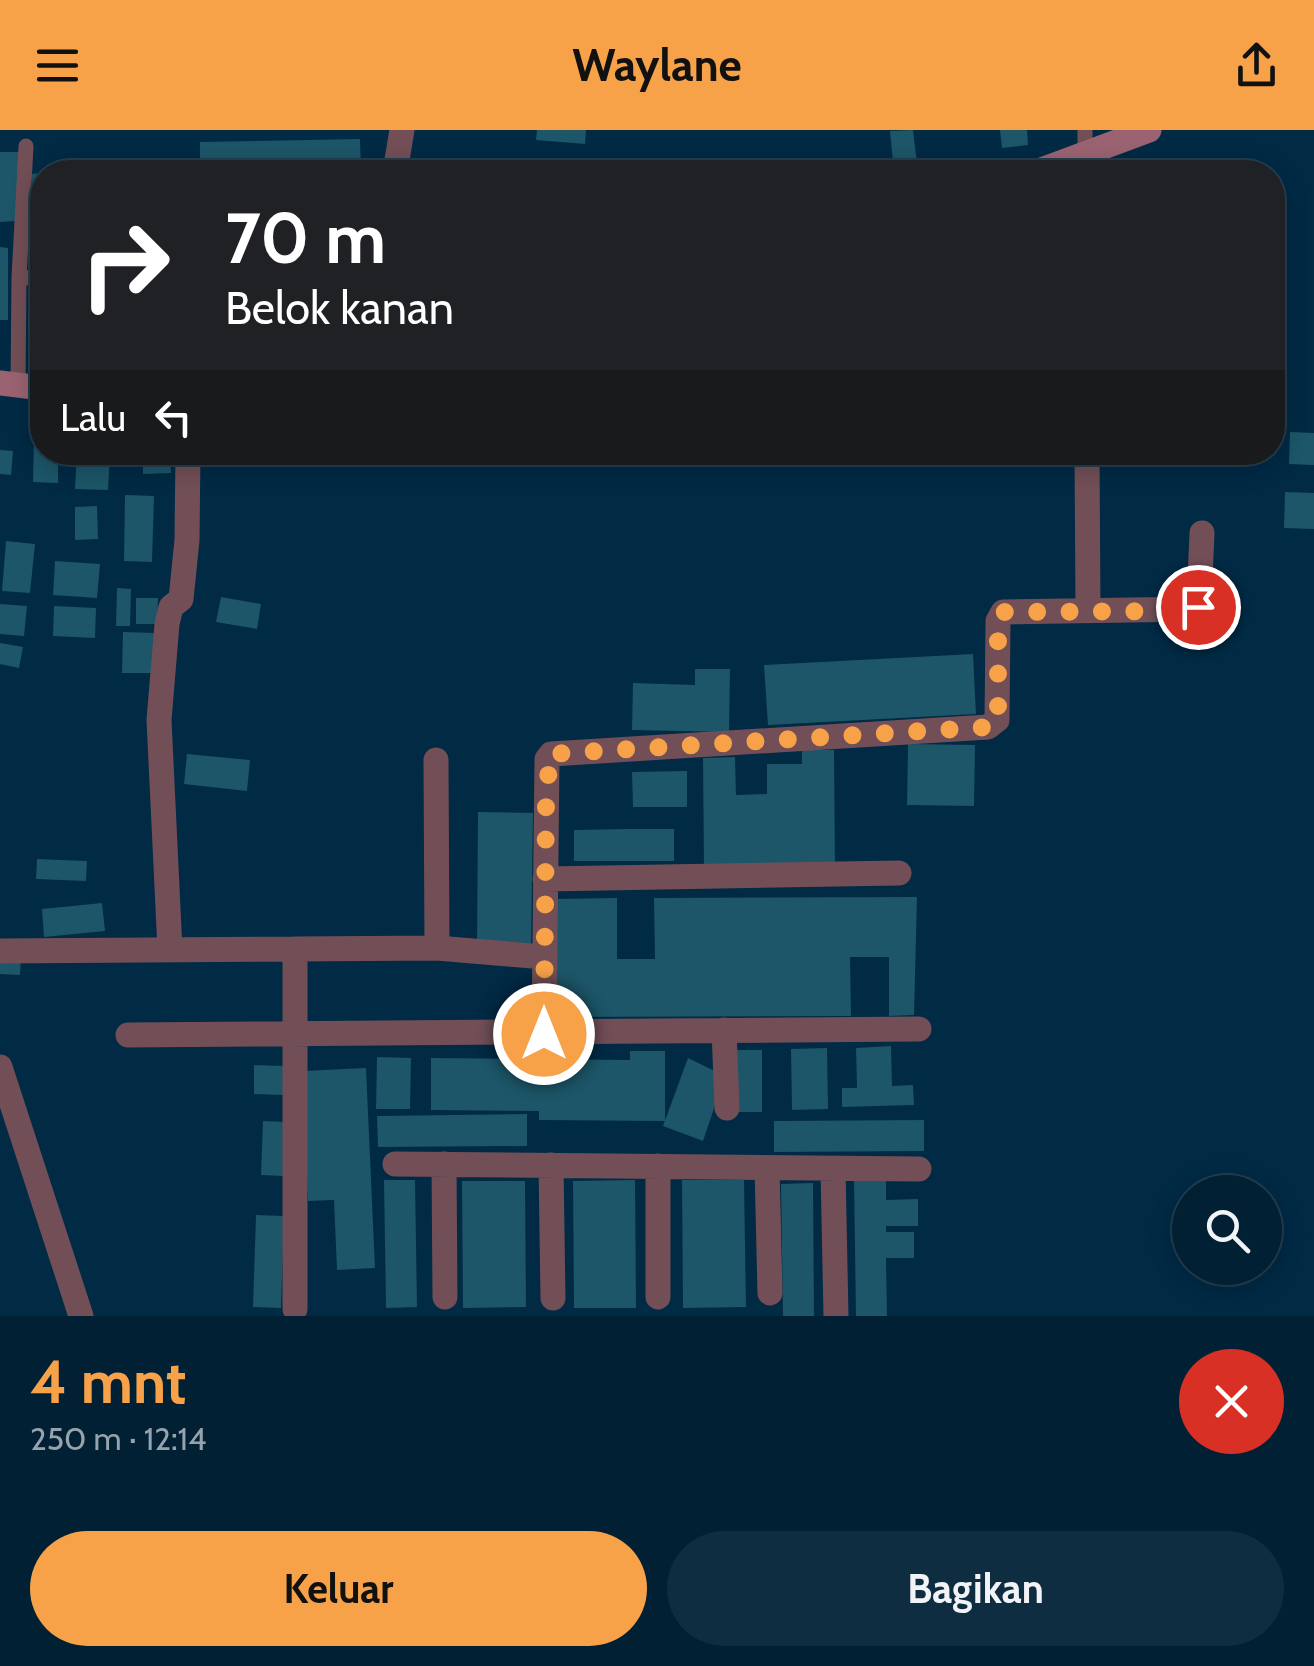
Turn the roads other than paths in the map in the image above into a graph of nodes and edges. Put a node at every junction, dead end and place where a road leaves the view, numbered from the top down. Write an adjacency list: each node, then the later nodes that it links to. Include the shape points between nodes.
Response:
1 (402, 130): 5 (street)
2 (1149, 130): 3 (main road)
3 (1085, 142): 6 (main road)
4 (26, 146): 7 (lane)
5 (397, 160)
6 (1056, 160)
7 (19, 278): 8 (lane); 9 (lane)
8 (30, 278)
9 (20, 385)
10 (188, 465): 19 (street, via 181,599 166,624 159,720)
11 (1087, 465): 13 (street)
12 (1202, 533): 13 (street, via 1195,609)
13 (1088, 610): 16 (street, via 1003,612 998,720 988,727 550,754)
14 (436, 760): 17 (street)
15 (900, 873): 16 (street)
16 (545, 878): 21 (street)
17 (438, 948): 18 (street); 21 (street)
18 (294, 949): 19 (street); 26 (street)
19 (170, 950): 20 (street)
20 (0, 951)
21 (544, 957): 24 (street)
22 (919, 1029): 23 (street)
23 (724, 1030): 24 (street); 28 (street)
24 (544, 1034): 26 (street)
25 (128, 1036): 26 (street)
26 (296, 1036): 40 (street)
27 (0, 1067): 41 (street)
28 (727, 1108)
29 (396, 1164): 30 (street)
30 (444, 1164): 31 (street); 37 (street)
31 (551, 1165): 32 (street); 39 (street)
32 (658, 1166): 33 (street); 38 (street)
33 (767, 1168): 34 (street); 36 (street)
34 (833, 1169): 35 (street); 42 (street)
35 (920, 1169)
36 (770, 1293)
37 (445, 1297)
38 (658, 1297)
39 (553, 1298)
40 (295, 1309)
41 (81, 1316)
42 (836, 1316)

